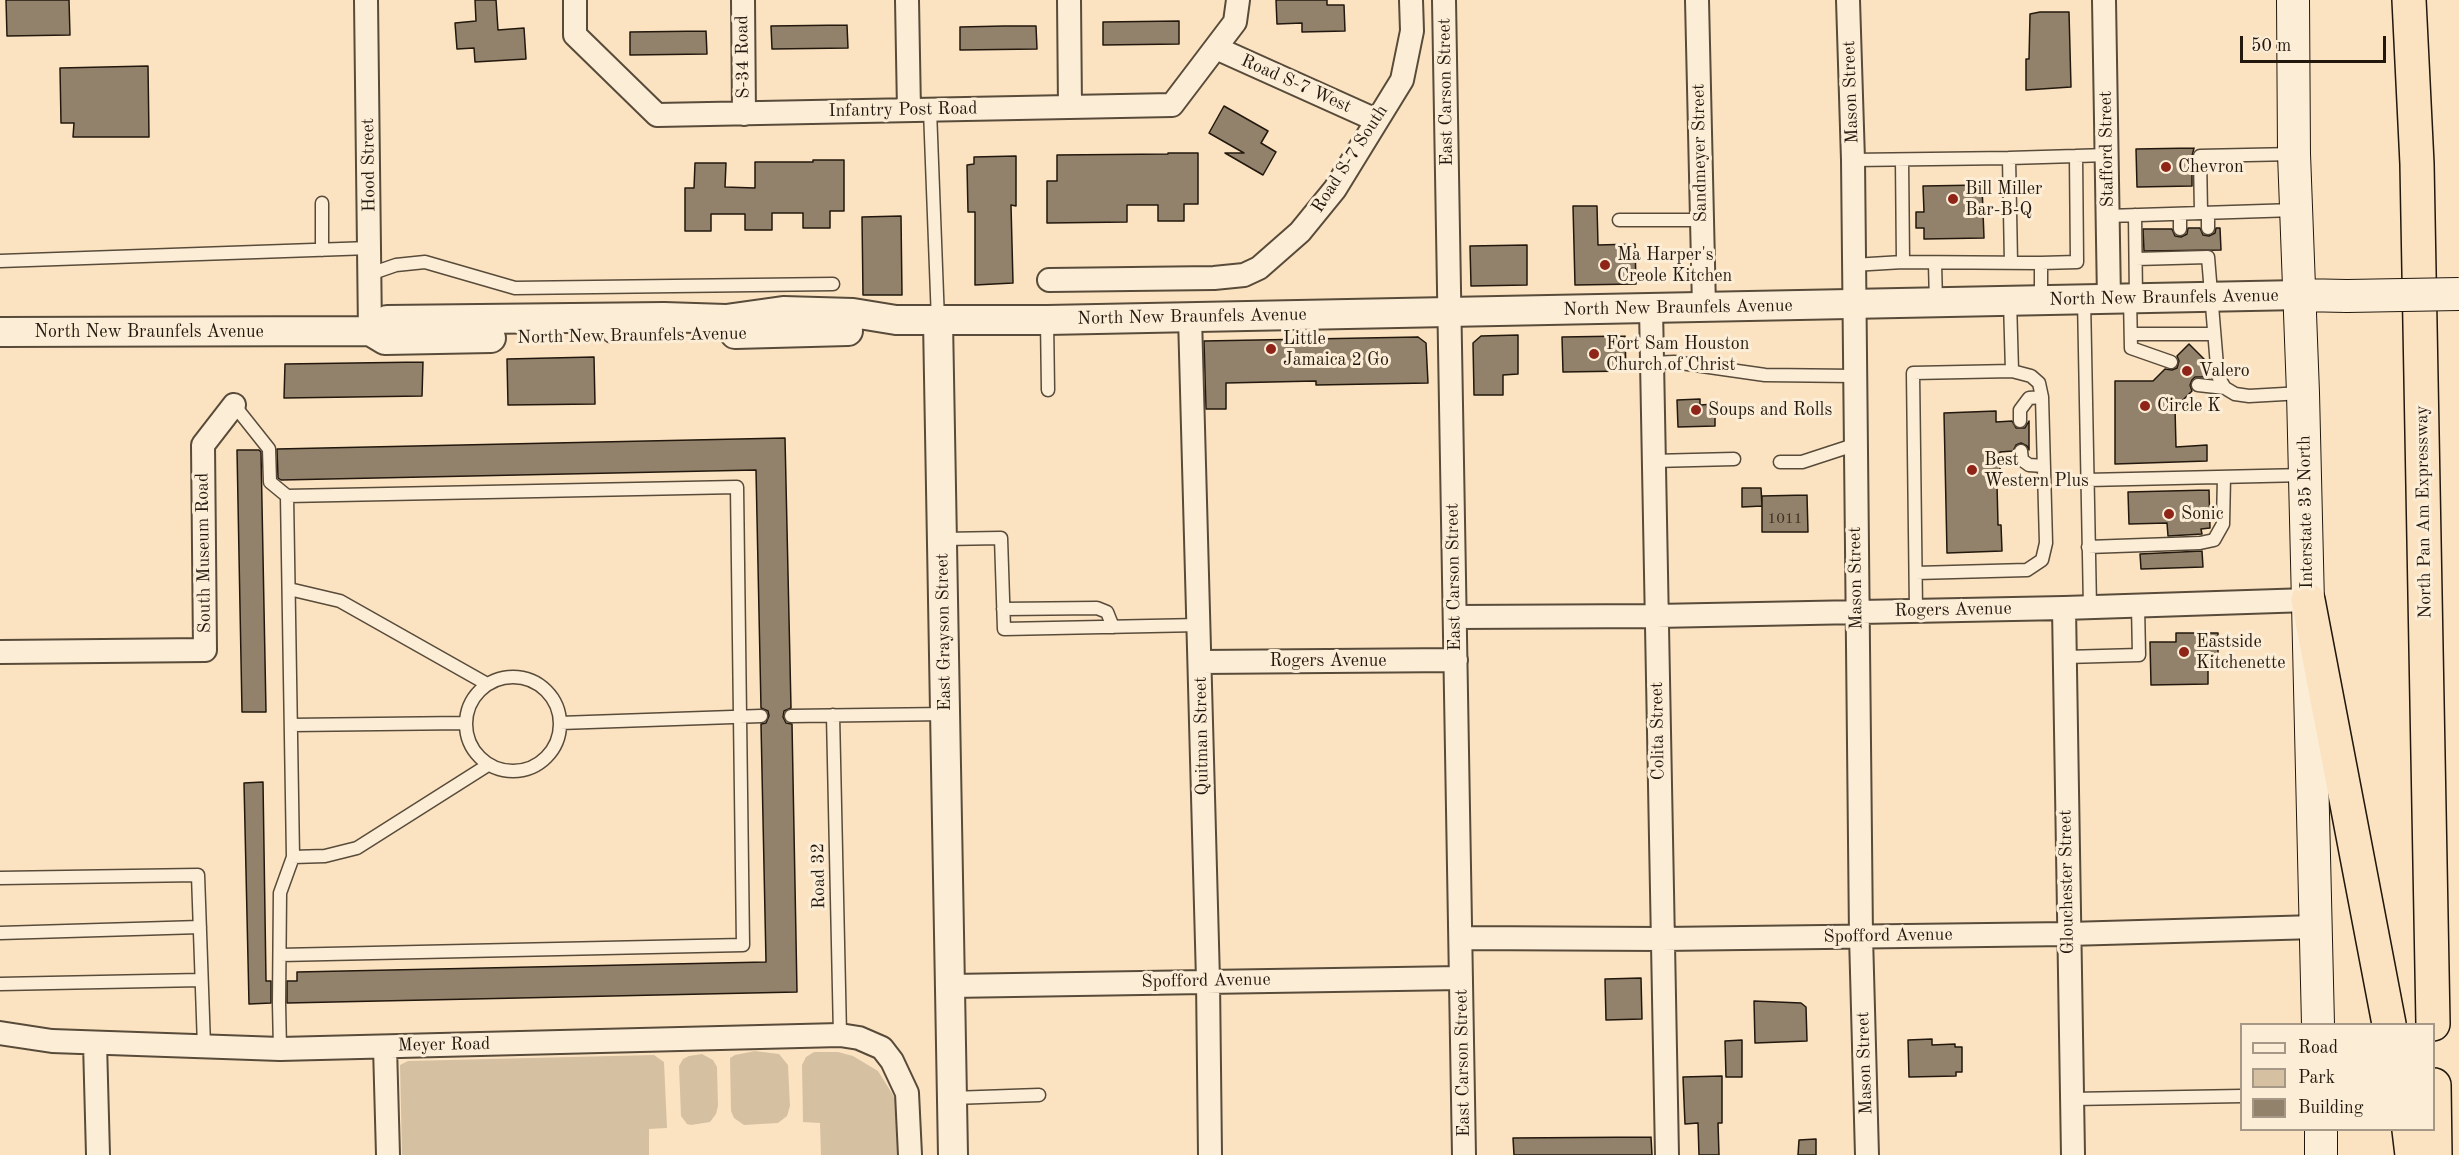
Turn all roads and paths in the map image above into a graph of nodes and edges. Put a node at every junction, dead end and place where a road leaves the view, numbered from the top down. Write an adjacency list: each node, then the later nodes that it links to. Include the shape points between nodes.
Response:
1 (366, 0): 39 (street, Hood Street)
2 (575, 0): 18 (street, Infantry Post Road, via 575,35 657,116)
3 (743, 0): 18 (street, S-34 Road)
4 (907, 0): 17 (street)
5 (1069, 0): 16 (street)
6 (1238, 0): 15 (street, Infantry Post Road, via 1235,22)
7 (1411, 0): 19 (street, Road S-7 South, via 1412,31 1402,80)
8 (1444, 0): 61 (street, East Carson Street)
9 (1697, 0): 35 (street, Sandmeyer Street)
10 (1848, 0): 24 (street, Mason Street)
11 (2104, 0): 20 (street, Stafford Street)
12 (2293, 0): 21 (main road, Interstate 35 North)
13 (2399, 0): 26 (highway)
14 (2409, 0): 26 (highway, North Pan Am Expressway)
15 (1216, 48): 16 (street, Infantry Post Road, via 1172,105); 19 (street, Road S-7 West)
16 (1070, 107): 17 (street, Infantry Post Road)
17 (920, 110): 18 (street, Infantry Post Road); 64 (lane, East Grayson Street)
18 (744, 114)
19 (1376, 120): 49 (street, Road S-7 South, via 1335,189 1300,232 1259,268 1244,275 1215,278)
20 (2107, 154): 22 (lane); 33 (street, Stafford Street)
21 (2294, 154): 28 (main road, Interstate 35 North); 29 (lane, via 2200,156)
22 (2076, 156): 23 (lane); 46 (lane, via 2077,262)
23 (2009, 158): 25 (lane); 45 (lane)
24 (1853, 160): 25 (lane); 47 (street, Mason Street)
25 (1902, 160): 43 (lane)
26 (2417, 164): 136 (highway, North Pan Am Expressway)
27 (322, 203): 40 (lane)
28 (2296, 210): 29 (lane); 52 (main road, Interstate 35 North)
29 (2205, 213): 30 (lane); 36 (lane)
30 (2180, 214): 32 (lane); 38 (lane)
31 (2135, 215): 32 (lane); 33 (lane); 41 (lane)
32 (2156, 215): 37 (lane)
33 (2108, 216): 54 (street, Stafford Street)
34 (1619, 220): 35 (lane)
35 (1702, 220): 59 (street, Sandmeyer Street)
36 (2208, 228)
37 (2156, 229)
38 (2181, 229)
39 (370, 248): 40 (lane); 48 (street, Hood Street)
40 (322, 250): 42 (lane)
41 (2136, 259): 53 (lane, via 2208,254); 54 (lane)
42 (4, 262)
43 (1903, 262): 44 (lane); 47 (lane)
44 (1935, 263): 45 (lane); 57 (lane)
45 (2011, 263): 46 (lane)
46 (2041, 263): 55 (lane)
47 (1853, 265): 58 (street, Mason Street)
48 (370, 274): 50 (lane, via 396,265 425,262 515,288); 65 (street, Hood Street)
49 (1049, 280)
50 (833, 284)
51 (2459, 294): 52 (main road, North New Braunfels Avenue, bridge)
52 (2300, 295): 53 (street, North New Braunfels Avenue); 76 (main road, Interstate 35 North)
53 (2211, 297): 54 (street, North New Braunfels Avenue); 68 (lane)
54 (2115, 299): 55 (street, North New Braunfels Avenue); 67 (lane); 88 (lane)
55 (2041, 300): 56 (street, North New Braunfels Avenue)
56 (2010, 301): 57 (street, North New Braunfels Avenue); 71 (lane)
57 (1936, 304): 58 (street, North New Braunfels Avenue)
58 (1853, 305): 59 (street, North New Braunfels Avenue); 72 (street, Mason Street)
59 (1704, 307): 60 (street, North New Braunfels Avenue)
60 (1651, 308): 61 (street, North New Braunfels Avenue); 70 (street, Colita Street)
61 (1450, 311): 62 (street, North New Braunfels Avenue); 102 (street, East Carson Street)
62 (1190, 317): 63 (street, North New Braunfels Avenue); 103 (street, Quitman Street)
63 (1047, 320): 64 (street, North New Braunfels Avenue); 75 (lane)
64 (938, 321): 65 (street, North New Braunfels Avenue, via 896,320 857,331 610,327 385,340); 90 (street, East Grayson Street)
65 (370, 331): 66 (street, North New Braunfels Avenue)
66 (0, 332)
67 (2131, 334): 68 (lane); 69 (lane, via 2132,348)
68 (2214, 334): 74 (lane, via 2219,378)
69 (2171, 362)
70 (1652, 363): 72 (lane, via 1674,362 1765,375); 83 (street, Colita Street)
71 (2012, 371): 77 (lane, via 2031,376 2039,383); 92 (lane, via 1913,373)
72 (1855, 376): 80 (street, Mason Street)
73 (2198, 385): 74 (lane)
74 (2225, 388): 76 (lane, via 2249,396)
75 (1048, 390)
76 (2303, 393): 86 (main road, Interstate 35 North)
77 (2042, 397): 79 (lane, via 2030,398 2020,410); 85 (lane)
78 (234, 405): 89 (lane, via 269,449 270,482); 105 (street, South Museum Road, via 203,445 205,650)
79 (2020, 421)
80 (1854, 445): 84 (lane, via 1802,462); 100 (street, Mason Street)
81 (2021, 451): 85 (lane, via 2022,460 2029,465)
82 (1734, 459): 83 (lane)
83 (1653, 461): 101 (street, Colita Street)
84 (1780, 462)
85 (2044, 466): 92 (lane, via 2046,543 2042,560 2027,570)
86 (2305, 475): 87 (lane); 94 (main road, Interstate 35 North)
87 (2224, 477): 88 (lane); 91 (lane, via 2223,524 2214,540)
88 (2087, 480): 91 (lane)
89 (287, 496): 93 (lane); 114 (lane, via 737,487)
90 (943, 540): 98 (lane, via 1001,538); 110 (street, East Grayson Street)
91 (2088, 546): 96 (lane)
92 (1916, 573): 99 (lane)
93 (289, 589): 109 (lane, via 340,601); 117 (lane)
94 (2308, 600): 95 (street, Rogers Avenue); 122 (main road, Interstate 35 North); 135 (highway)
95 (2138, 606): 96 (street, Rogers Avenue); 106 (lane, via 2139,655)
96 (2090, 607): 97 (street, Rogers Avenue)
97 (2064, 608): 99 (street, Rogers Avenue); 106 (street, Glouchester Street)
98 (1003, 609): 104 (lane, via 1097,608 1107,612); 104 (lane, via 1004,629)
99 (1916, 610): 100 (street, Rogers Avenue)
100 (1857, 612): 101 (street, Rogers Avenue); 125 (street, Mason Street)
101 (1656, 616): 102 (street, Rogers Avenue); 127 (street, Colita Street)
102 (1455, 617): 107 (street, East Carson Street)
103 (1199, 625): 104 (lane); 108 (street, Quitman Street)
104 (1113, 627)
105 (0, 652)
106 (2065, 657): 124 (street, Glouchester Street)
107 (1456, 660): 108 (street, Rogers Avenue); 126 (street, East Carson Street)
108 (1200, 662): 131 (street, Quitman Street)
109 (487, 684): 115 (lane, via 469,705); 116 (lane, via 519,677 540,685 554,702)
110 (946, 714): 111 (lane); 133 (street, East Grayson Street)
111 (833, 715): 113 (lane); 138 (lane, Road 32)
112 (761, 716): 114 (lane)
113 (791, 716)
114 (740, 717): 116 (lane); 128 (lane, via 743,945)
115 (465, 723): 117 (lane); 118 (lane, via 474,752)
116 (560, 723): 118 (lane, via 556,745 541,763 510,772)
117 (291, 725): 119 (lane)
118 (488, 765): 119 (lane, via 357,848 325,856)
119 (293, 857): 128 (lane, via 280,893)
120 (0, 878): 121 (lane, via 198,875)
121 (200, 927): 123 (lane); 130 (lane)
122 (2316, 927): 124 (street, Spofford Avenue); 134 (main road, Interstate 35 North)
123 (0, 933)
124 (2068, 934): 125 (street, Spofford Avenue); 146 (street, Glouchester Street)
125 (1861, 936): 127 (street, Spofford Avenue); 157 (street, Mason Street)
126 (1461, 938): 127 (street, Spofford Avenue); 129 (street, East Carson Street)
127 (1662, 939): 156 (street, Colita Street)
128 (280, 955): 142 (lane)
129 (1461, 978): 131 (street, Spofford Avenue); 155 (street, East Carson Street)
130 (201, 980): 132 (lane); 140 (lane)
131 (1208, 980): 133 (street, Spofford Avenue); 154 (street, Quitman Street)
132 (0, 984)
133 (950, 986): 145 (street, East Grayson Street)
134 (2318, 1023)
135 (2389, 1023)
136 (2433, 1023)
137 (0, 1033): 139 (street, Meyer Road)
138 (840, 1035): 141 (street, Meyer Road); 152 (street, Meyer Road, via 882,1048 892,1061 907,1093)
139 (95, 1043): 140 (street, Meyer Road); 150 (street)
140 (204, 1046): 142 (street, Meyer Road)
141 (385, 1047): 142 (street, Meyer Road); 151 (street)
142 (280, 1049)
143 (1039, 1095): 145 (lane)
144 (2240, 1096): 146 (lane)
145 (952, 1098): 153 (street, East Grayson Street)
146 (2072, 1099): 158 (street, Glouchester Street)
147 (2321, 1131): 159 (main road)
148 (2409, 1131): 160 (highway)
149 (2434, 1131): 161 (highway)
150 (98, 1155)
151 (388, 1155)
152 (910, 1155)
153 (954, 1155)
154 (1210, 1155)
155 (1464, 1155)
156 (1667, 1155)
157 (1868, 1155)
158 (2073, 1155)
159 (2321, 1155)
160 (2412, 1155)
161 (2434, 1155)

